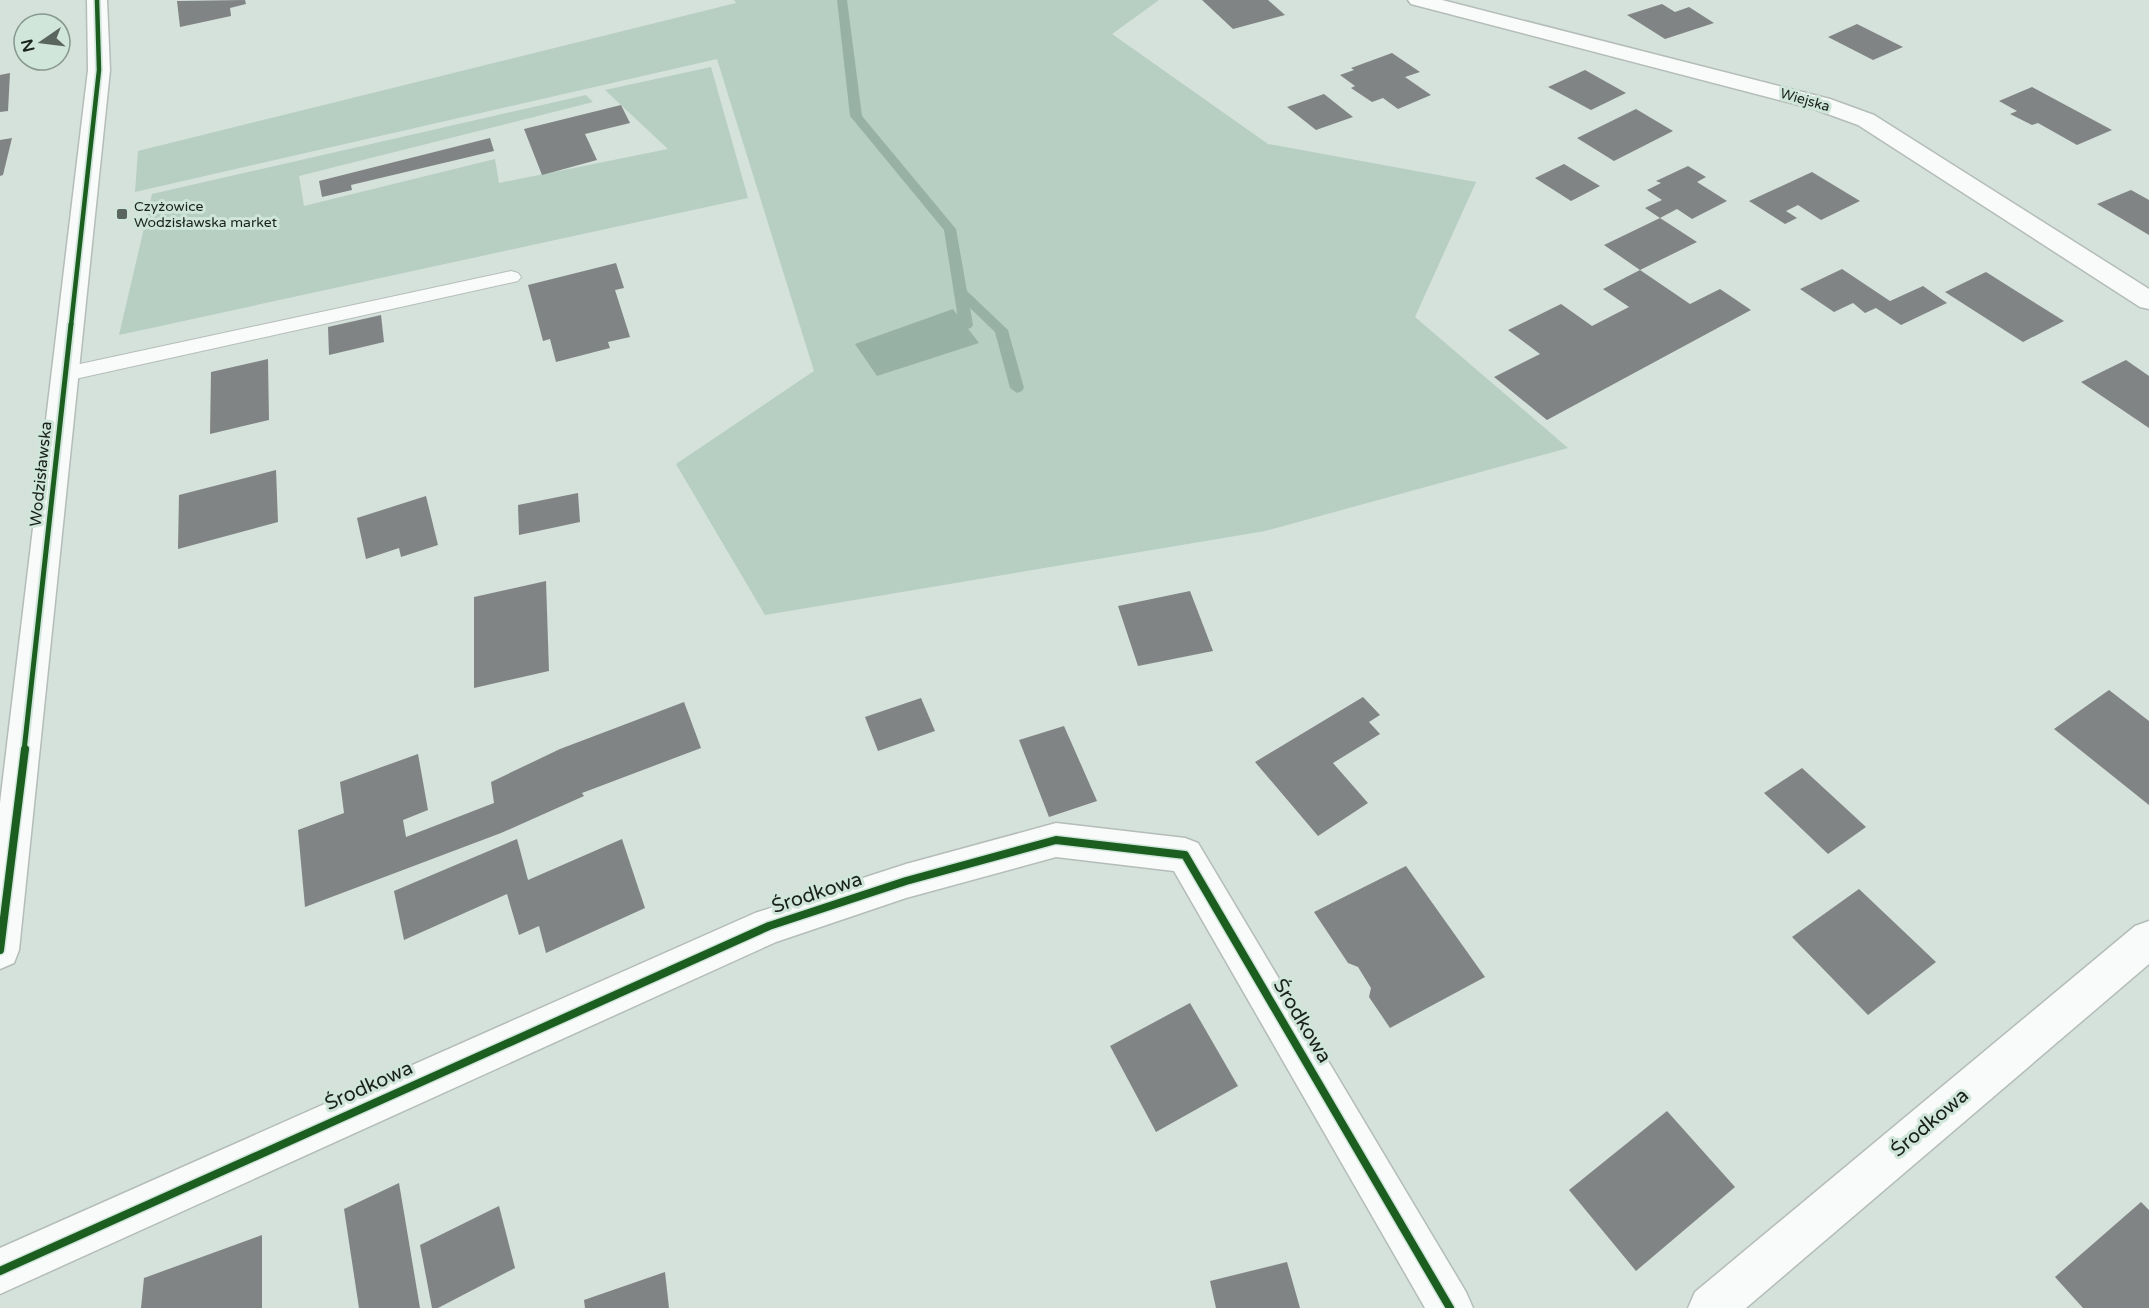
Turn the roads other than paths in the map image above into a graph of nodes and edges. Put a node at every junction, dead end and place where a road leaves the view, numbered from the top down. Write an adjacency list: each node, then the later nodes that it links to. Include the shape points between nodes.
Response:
1 (97, 0): 5 (street, Wodzisławska, via 99,70)
2 (1418, 0): 4 (street, Wiejska, via 1822,104 1866,120)
3 (511, 277): 5 (lane)
4 (2149, 301)
5 (66, 374): 6 (street, Wodzisławska)
6 (12, 755): 8 (street, Wodzisławska)
7 (2149, 939): 11 (street, Środkowa)
8 (0, 950)
9 (0, 1271): 10 (street, Środkowa, via 770,926 906,881 1056,840 1185,855)
10 (1453, 1308)
11 (1711, 1308)

